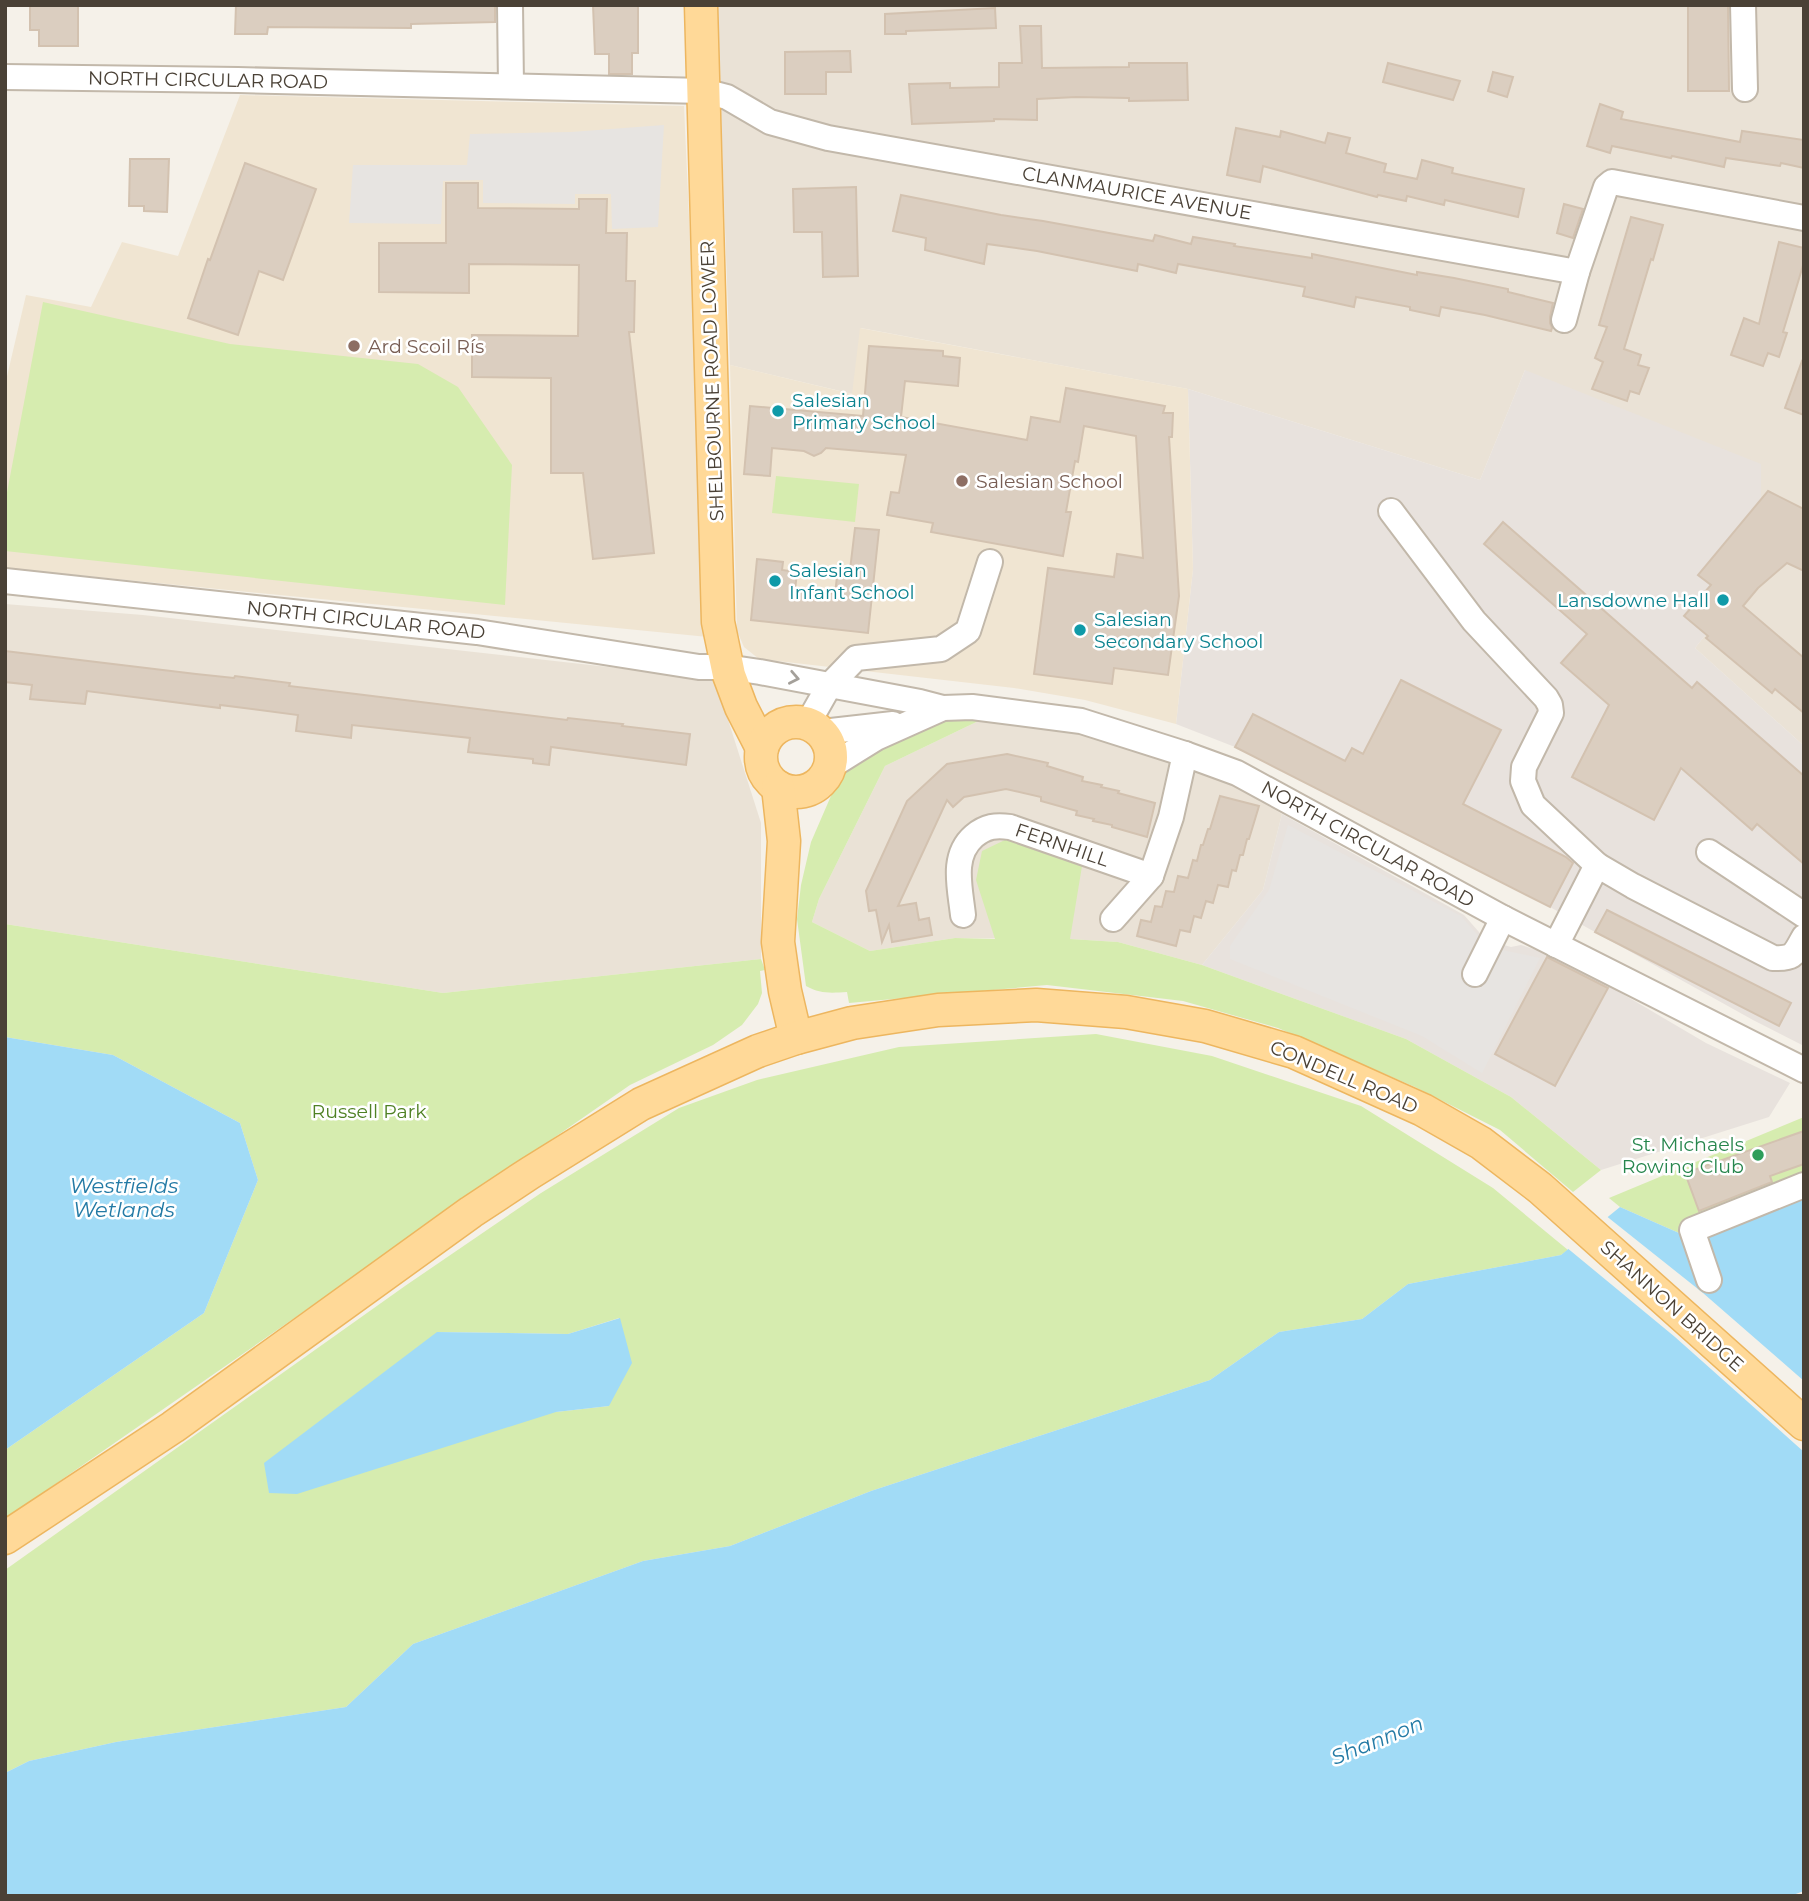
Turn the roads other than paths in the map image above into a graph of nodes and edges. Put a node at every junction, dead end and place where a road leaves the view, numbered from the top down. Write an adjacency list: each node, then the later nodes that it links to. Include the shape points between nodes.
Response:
1 (510, 5): 5 (street)
2 (701, 5): 7 (main road, SHELBOURNE ROAD LOWER)
3 (1744, 5): 6 (street)
4 (5, 77): 5 (street, NORTH CIRCULAR ROAD)
5 (511, 86): 7 (street, NORTH CIRCULAR ROAD)
6 (1745, 89)
7 (704, 91): 9 (street, CLANMAURICE AVENUE, via 727,97 770,122 828,138); 14 (main road, SHELBOURNE ROAD LOWER, via 718,622)
8 (1804, 218): 9 (street, via 1612,182 1606,187)
9 (1577, 272): 10 (street)
10 (1564, 320)
11 (1391, 511): 24 (street, via 1474,621 1546,698 1551,713 1524,768 1523,781 1533,805)
12 (990, 562): 15 (street, via 968,631 941,649 856,658)
13 (5, 581): 14 (street, NORTH CIRCULAR ROAD, via 477,632)
14 (728, 671): 15 (street, NORTH CIRCULAR ROAD, one-way to 15); 18 (main road); 19 (main road, SHELBOURNE ROAD LOWER)
15 (829, 685): 16 (street, NORTH CIRCULAR ROAD); 18 (street)
16 (943, 708): 17 (street, NORTH CIRCULAR ROAD); 20 (street, NORTH CIRCULAR ROAD, via 972,707 1082,721)
17 (908, 723): 18 (street, NORTH CIRCULAR ROAD); 21 (street, NORTH CIRCULAR ROAD)
18 (807, 726): 19 (main road, via 782,724); 21 (main road, via 829,742)
19 (762, 748): 22 (main road, SHELBOURNE ROAD LOWER, via 763,770 769,780)
20 (1185, 754): 25 (street); 28 (street, NORTH CIRCULAR ROAD, via 1237,773)
21 (831, 766): 22 (main road, via 813,788)
22 (791, 789): 33 (main road, via 778,942)
23 (1709, 852): 27 (street)
24 (1597, 866): 30 (street, via 1773,958 1789,958); 31 (street)
25 (1151, 876): 26 (street, FERNHILL, via 995,825 981,830 961,853); 29 (street)
26 (963, 915)
27 (1804, 915)
28 (1503, 918): 31 (street, NORTH CIRCULAR ROAD); 32 (street)
29 (1113, 919)
30 (1804, 937)
31 (1556, 945): 34 (street, NORTH CIRCULAR ROAD)
32 (1475, 974)
33 (796, 1038): 36 (main road, CONDELL ROAD, via 852,1023 938,1010 1036,1005 1126,1012 1205,1026 1294,1052 1423,1110 1481,1143); 39 (main road, CONDELL ROAD, via 641,1104 596,1131 471,1212 173,1427)
34 (1804, 1070)
35 (1804, 1185): 37 (street, via 1692,1230)
36 (1540, 1188): 38 (main road, SHANNON BRIDGE)
37 (1709, 1280)
38 (1804, 1424)
39 (5, 1538)

